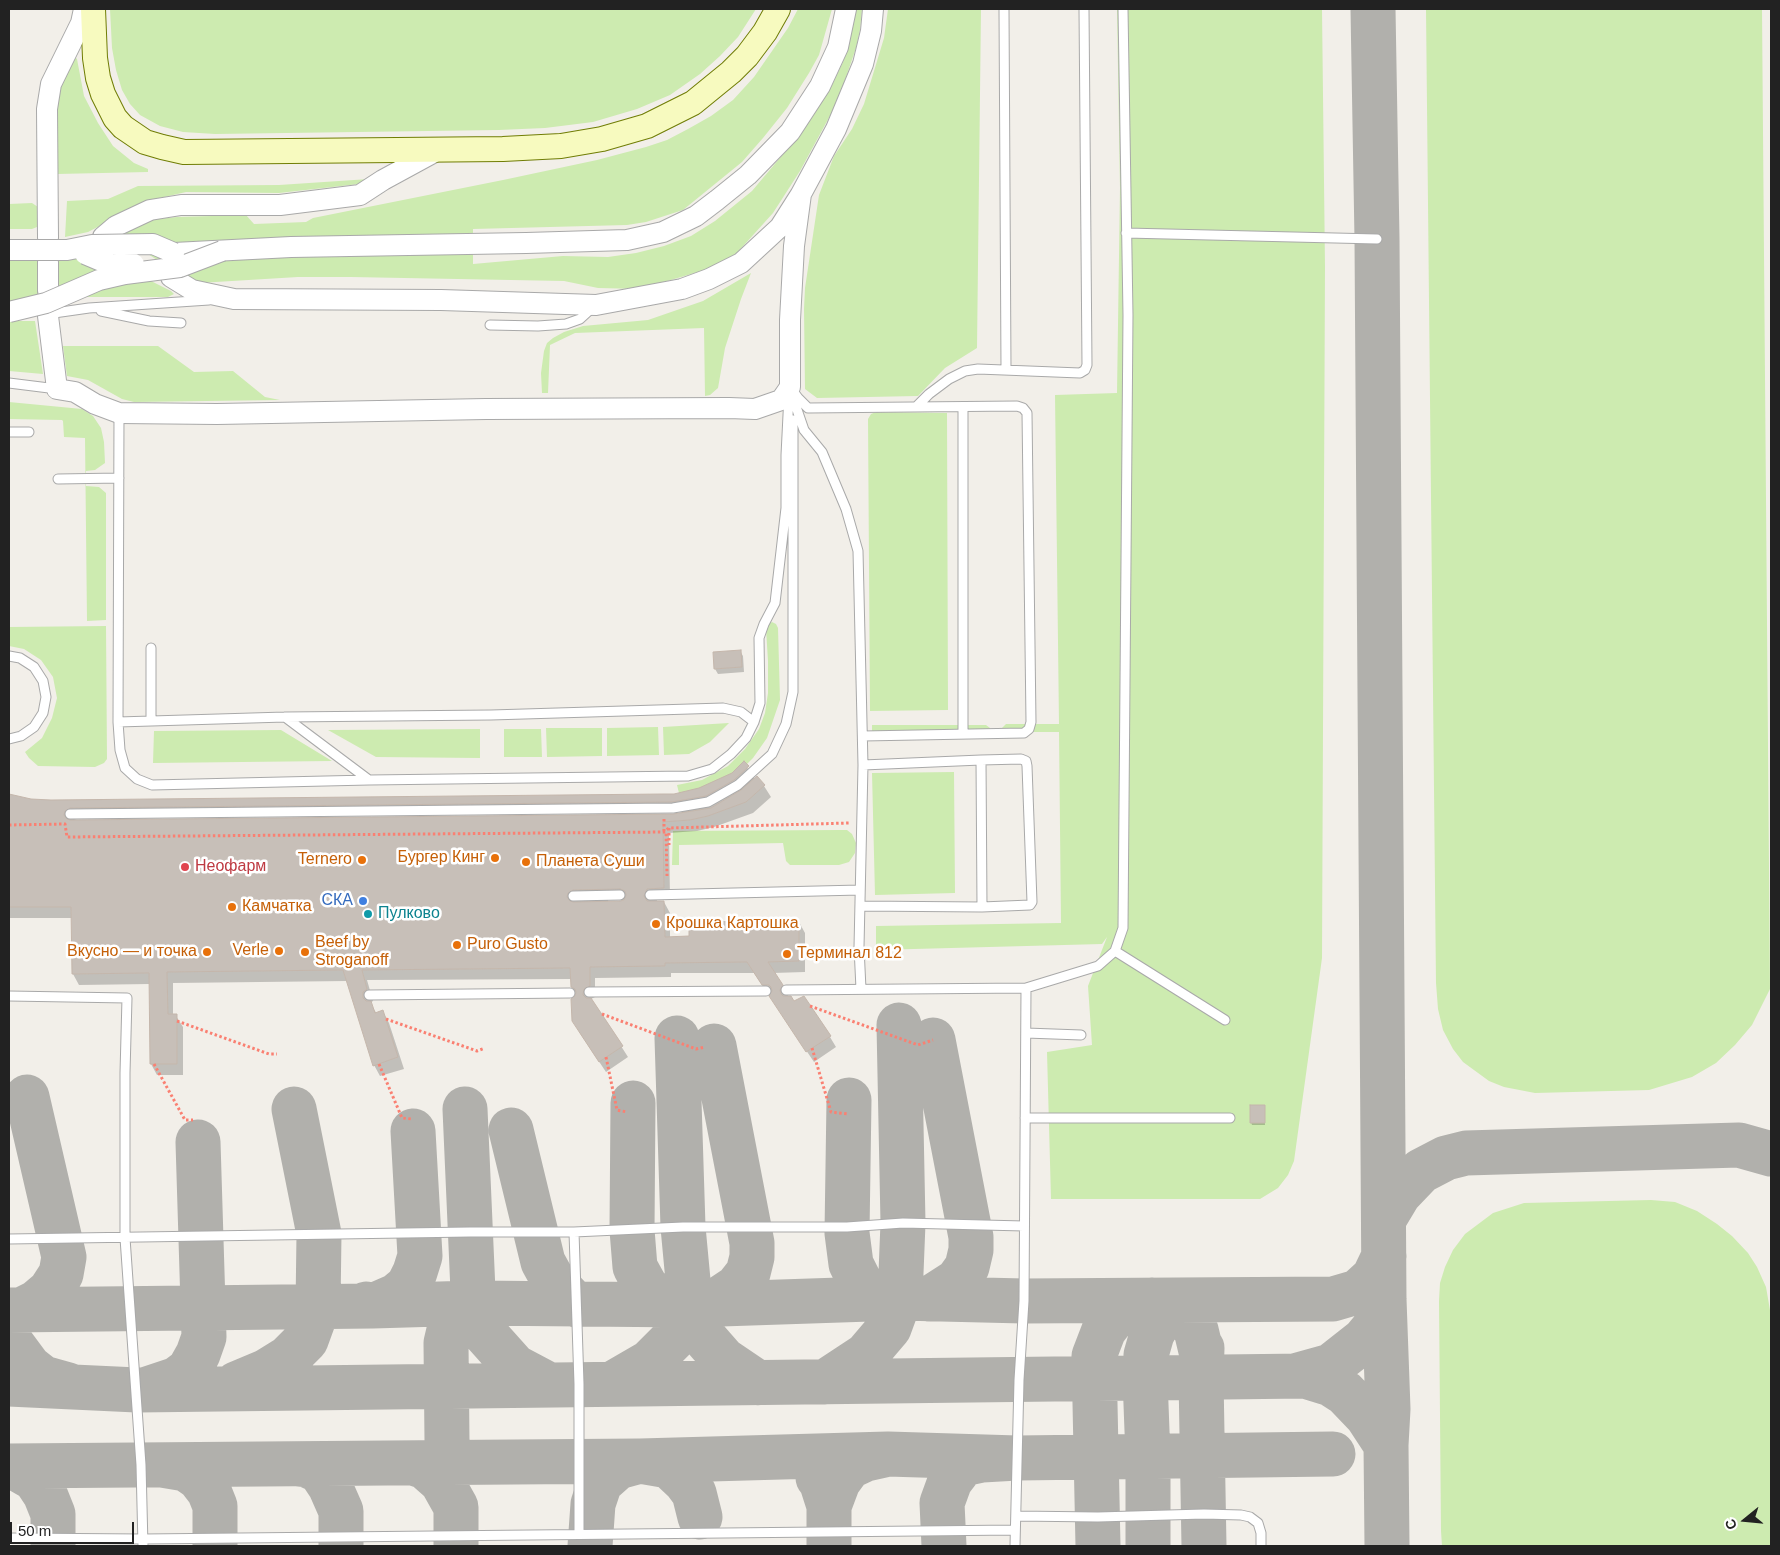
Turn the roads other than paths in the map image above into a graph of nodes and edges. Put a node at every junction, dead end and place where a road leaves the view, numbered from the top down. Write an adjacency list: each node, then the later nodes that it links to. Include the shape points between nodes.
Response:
1 (84, 9): 13 (street, via 81,23 51,84 46,116)
2 (93, 9): 9 (main road, via 95,58 103,94 115,118 145,142 184,152)
3 (778, 9): 9 (main road, via 765,32 731,72 693,103 648,126 561,146)
4 (846, 9): 16 (street, via 838,47 820,86 790,132 748,176 696,216 663,232 627,240)
5 (873, 9): 10 (street, via 864,64 836,129)
6 (1004, 9): 27 (lane)
7 (1084, 9): 27 (lane, via 1087,365 1080,373)
8 (1123, 9): 11 (lane)
9 (440, 149): 12 (street, via 360,195 280,205 181,205 150,210 116,226)
10 (801, 194): 21 (street, via 780,227 741,263 682,289); 29 (street, via 794,246)
11 (1126, 233): 14 (lane); 57 (lane, via 1123,928)
12 (103, 237)
13 (48, 238)
14 (1377, 239)
15 (9, 250): 16 (street, bridge, via 76,252 92,245 153,244 174,253)
16 (222, 251): 23 (street, bridge, via 180,267 99,280 46,303)
17 (48, 262): 19 (street)
18 (170, 277): 20 (street, via 192,290)
19 (48, 291)
20 (234, 299): 21 (street); 22 (lane)
21 (596, 305): 26 (lane, via 580,319 566,324)
22 (89, 308): 24 (lane); 25 (lane, via 149,320)
23 (9, 312)
24 (51, 314): 30 (street)
25 (181, 322)
26 (490, 325)
27 (1006, 370): 31 (lane, via 965,371 949,379)
28 (9, 383): 30 (lane)
29 (790, 387): 31 (lane, via 808,408); 33 (street, via 781,400 755,409); 43 (lane, via 786,508 775,603 759,638 760,703); 45 (lane, via 804,430 822,452 846,510 858,551); 50 (lane, via 793,425 793,692 786,724 772,754 738,785 708,802 673,808)
30 (57, 389): 33 (street, via 75,392)
31 (916, 406): 32 (lane)
32 (963, 408): 44 (lane); 44 (lane, via 1017,406 1027,413 1031,722 1024,733)
33 (119, 413): 36 (lane)
34 (9, 432): 35 (lane)
35 (29, 432)
36 (119, 478): 37 (lane); 42 (lane)
37 (58, 479)
38 (150, 648): 41 (lane)
39 (9, 656): 46 (lane, via 20,658 34,667 43,681 46,697 43,713 34,727 21,736)
40 (285, 717): 41 (lane); 43 (lane, via 723,708 741,712); 49 (lane)
41 (151, 721): 42 (lane)
42 (118, 722): 49 (lane, via 125,768 137,779 152,785)
43 (754, 722): 49 (lane, via 746,738 731,754 712,769 688,776)
44 (963, 733): 45 (lane)
45 (863, 736): 48 (lane)
46 (9, 738)
47 (981, 760): 48 (lane); 56 (lane); 56 (lane, via 1026,761 1032,902 1024,906)
48 (863, 765): 51 (lane)
49 (369, 780)
50 (70, 814)
51 (860, 890): 53 (lane); 55 (lane)
52 (620, 895): 54 (lane)
53 (650, 895)
54 (573, 896)
55 (860, 906): 56 (lane); 59 (lane)
56 (982, 907)
57 (1115, 951): 58 (lane, via 1098,966); 66 (lane)
58 (1026, 988): 59 (lane); 67 (lane)
59 (861, 989): 60 (lane)
60 (786, 990)
61 (589, 992): 62 (lane)
62 (766, 992)
63 (570, 993): 64 (lane)
64 (369, 994)
65 (9, 996): 73 (lane, via 127,998)
66 (1225, 1020)
67 (1026, 1033): 68 (lane); 69 (lane)
68 (1081, 1035)
69 (1025, 1118): 70 (lane); 71 (lane)
70 (1230, 1118)
71 (1024, 1226): 72 (lane, via 903,1223); 75 (lane)
72 (574, 1232): 73 (lane); 77 (lane)
73 (125, 1238): 74 (lane); 79 (lane, via 141,1456)
74 (9, 1239)
75 (1016, 1516): 76 (lane); 81 (lane, via 1241,1515 1258,1523)
76 (1015, 1530): 77 (lane); 80 (lane)
77 (579, 1534): 79 (lane)
78 (9, 1538): 79 (lane)
79 (143, 1543)
80 (1015, 1546)
81 (1261, 1546)

